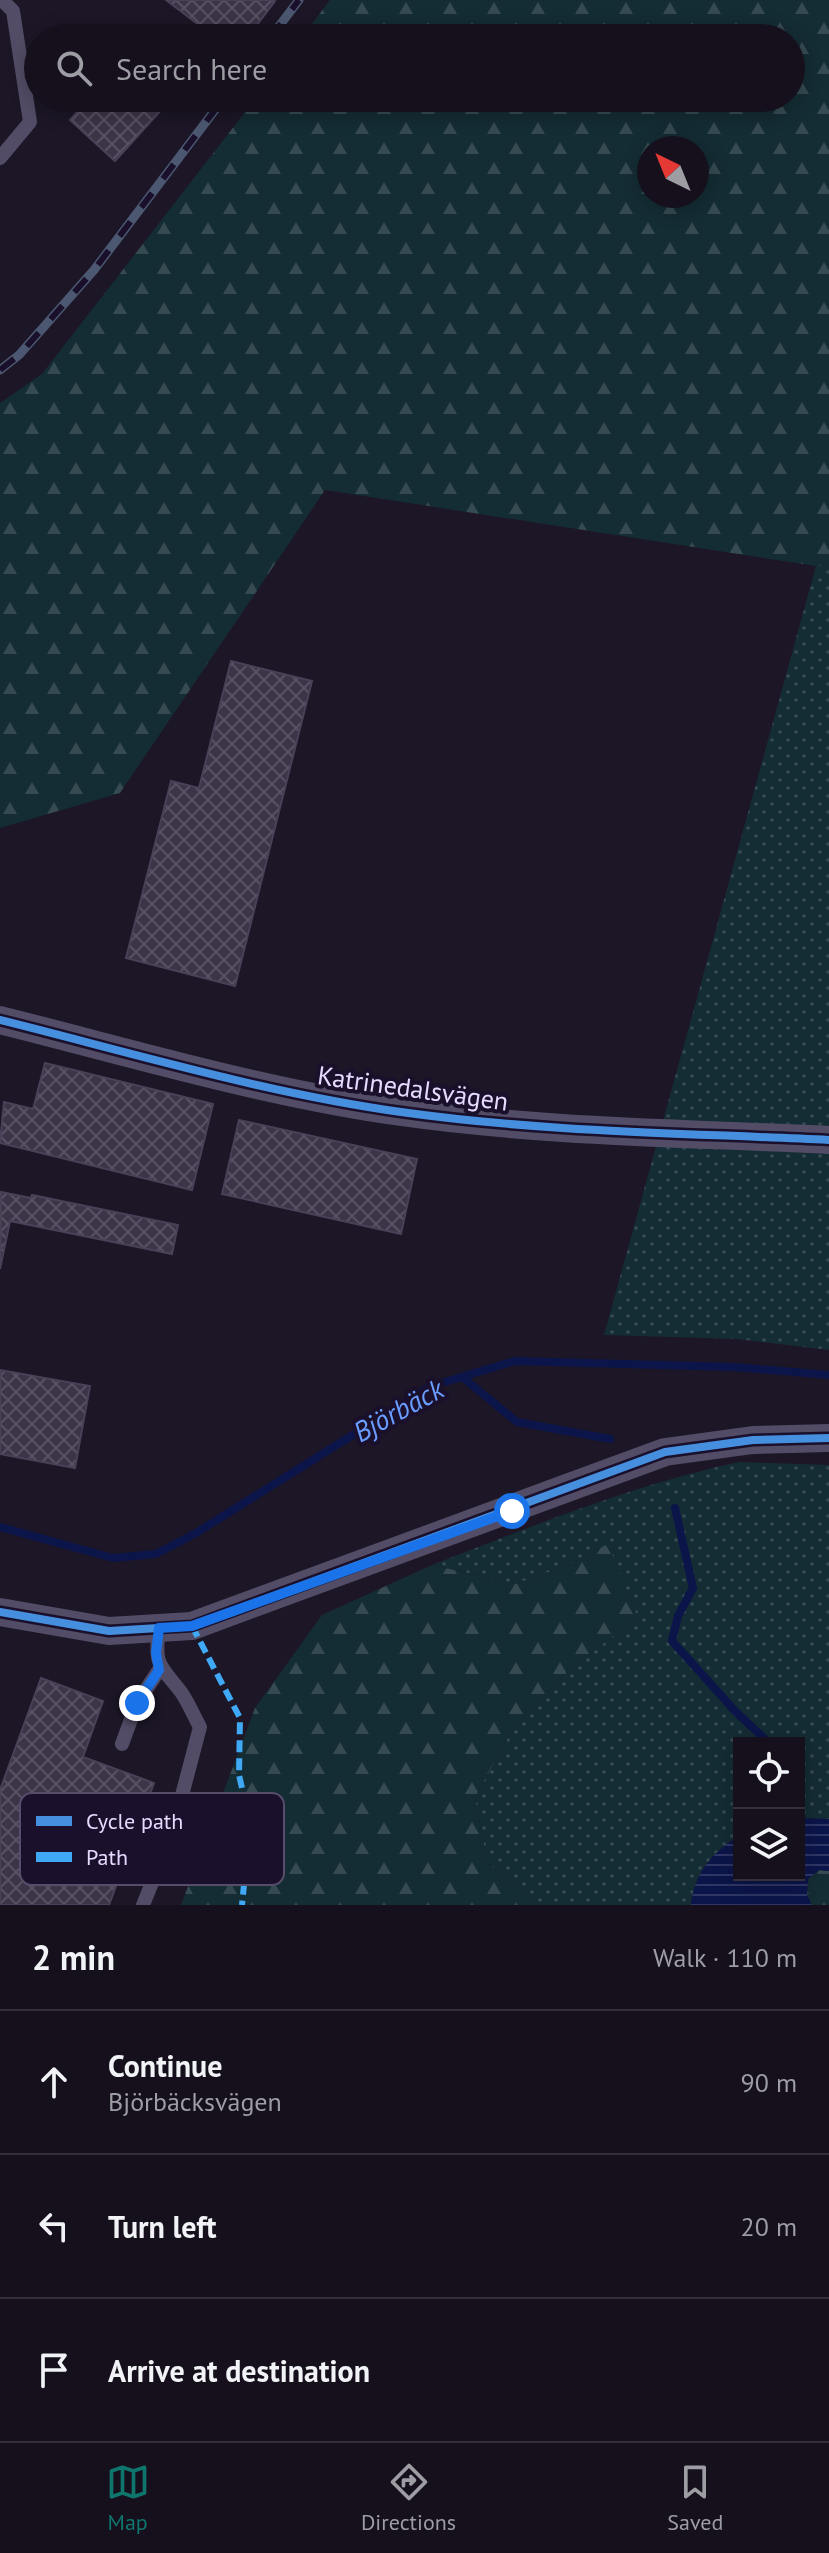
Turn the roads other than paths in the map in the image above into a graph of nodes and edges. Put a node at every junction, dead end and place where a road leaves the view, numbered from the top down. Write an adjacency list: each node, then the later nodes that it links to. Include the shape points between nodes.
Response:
1 (2, 0): 2 (lane, via 13,11)
2 (24, 83)
3 (28, 112): 4 (lane, via 30,122)
4 (0, 158)
5 (0, 1020): 6 (street, Katrinedalsvägen, via 251,1083 400,1112 570,1128)
6 (829, 1140)
7 (829, 1438): 9 (street, via 753,1440 665,1452 192,1626)
8 (0, 1612): 9 (street, via 109,1631)
9 (159, 1628): 10 (lane)
10 (159, 1670): 11 (lane, via 137,1703); 12 (lane, via 182,1693 200,1727)
11 (122, 1744)
12 (183, 1793)
13 (151, 1885): 14 (lane)
14 (143, 1905)

